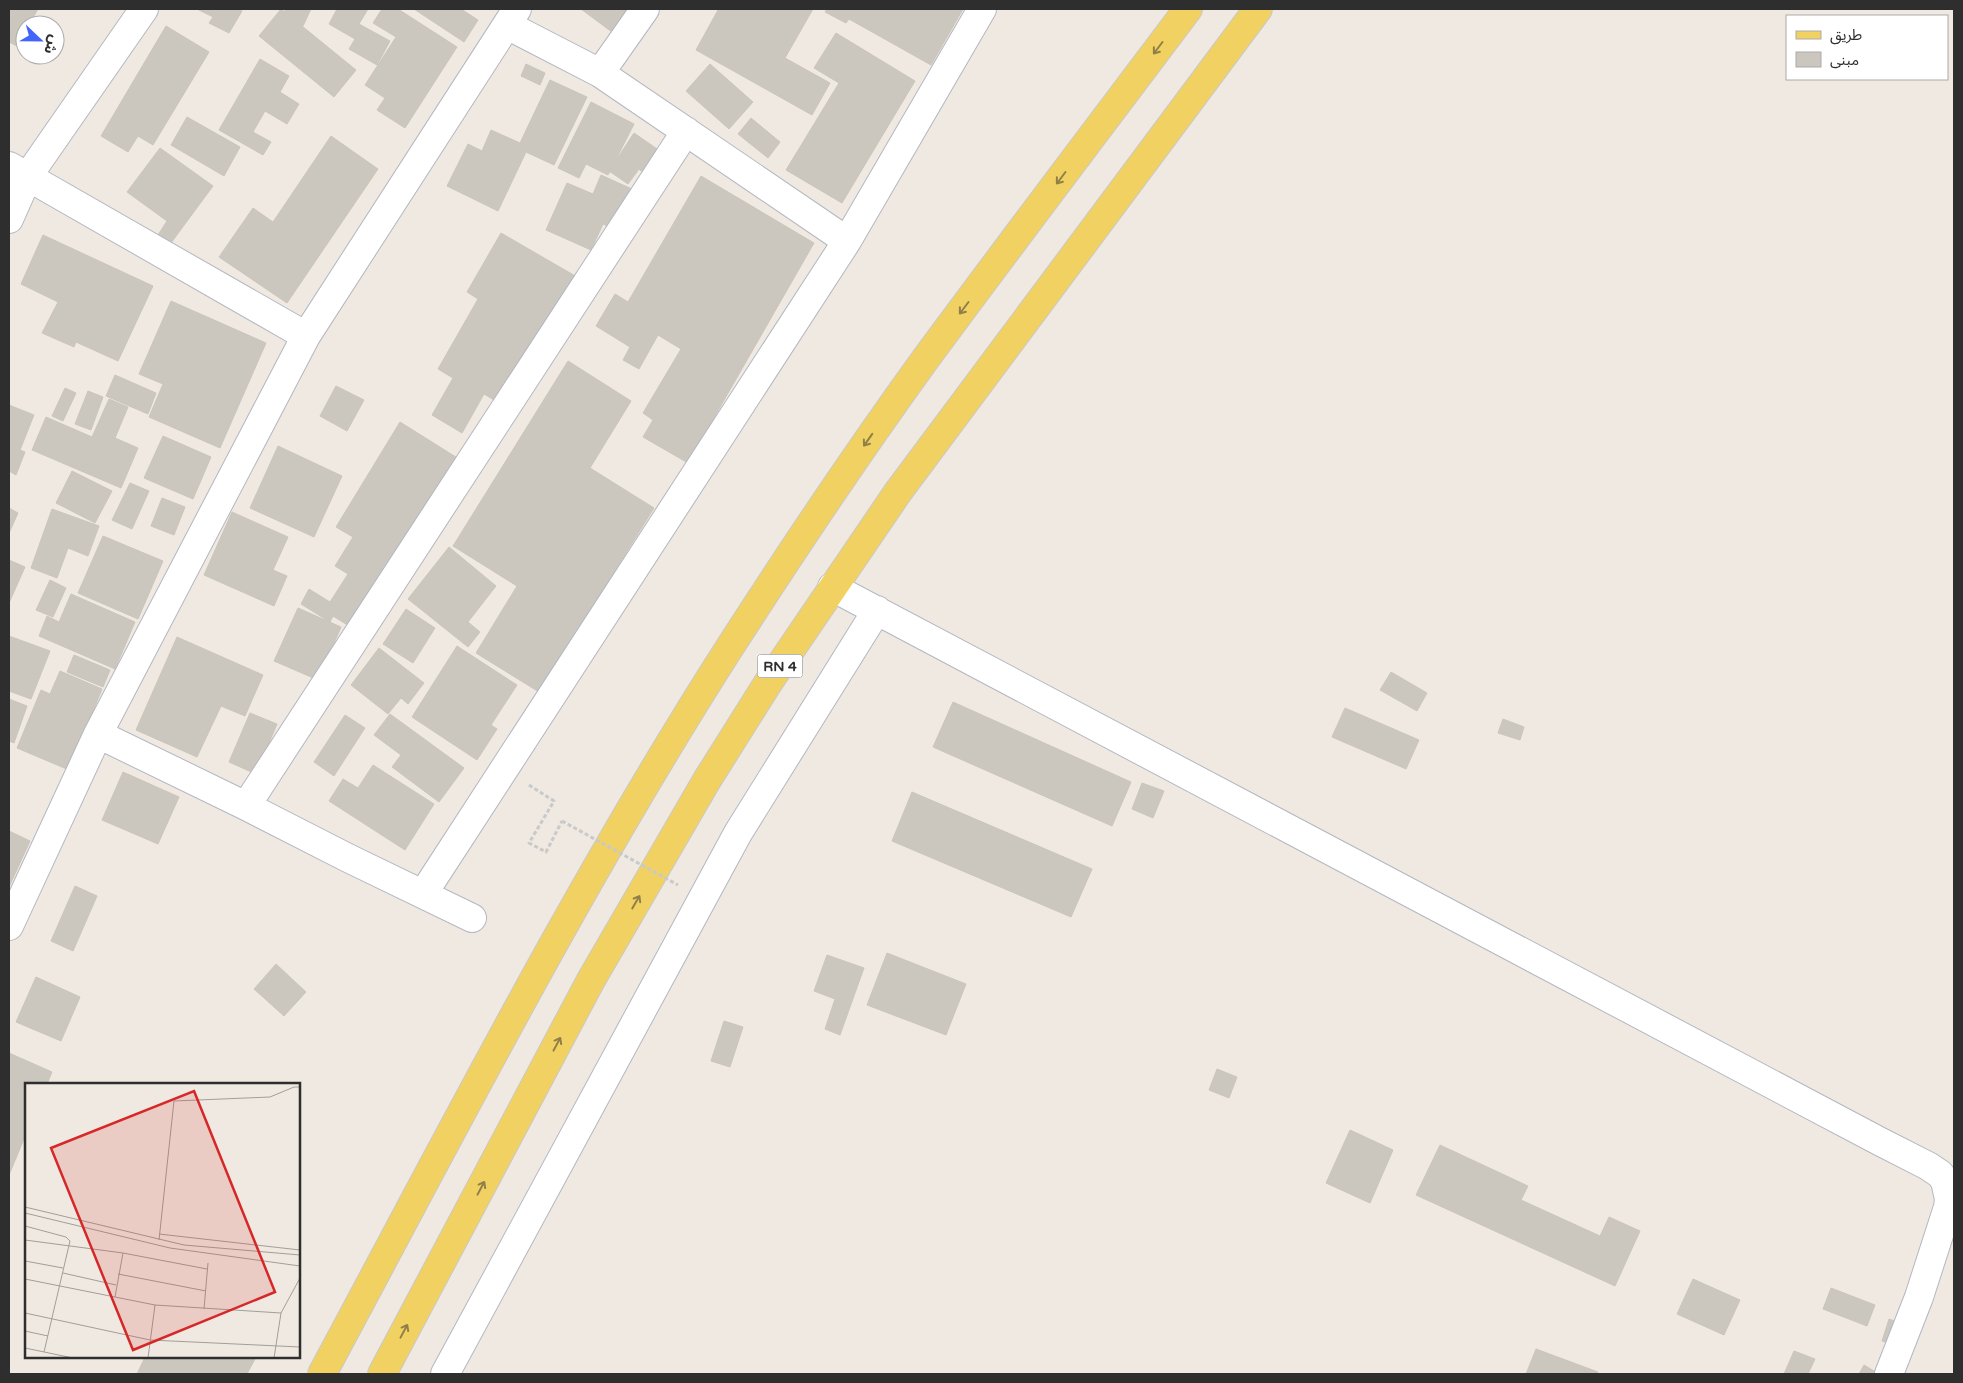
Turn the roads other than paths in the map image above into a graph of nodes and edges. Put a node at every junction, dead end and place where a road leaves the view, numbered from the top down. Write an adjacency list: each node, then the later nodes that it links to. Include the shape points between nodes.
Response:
1 (144, 9): 9 (street)
2 (645, 9): 7 (street)
3 (982, 9): 11 (street)
4 (1188, 9): 20 (main road, one-way to 20, via 923,362 727,652 630,810 548,954)
5 (1258, 9): 13 (main road, RN 4, via 966,399)
6 (512, 17): 7 (street); 12 (street)
7 (600, 74): 8 (street)
8 (686, 131): 11 (street); 16 (street)
9 (18, 171): 10 (street); 12 (street)
10 (9, 219)
11 (847, 241): 17 (street)
12 (306, 336): 15 (street)
13 (832, 587): 14 (street); 21 (main road, RN 4, one-way to 13, via 639,896 712,772)
14 (877, 610): 22 (street, via 738,833); 23 (street, via 1940,1174 1948,1192 1948,1207 1919,1297)
15 (98, 734): 16 (street); 19 (street)
16 (246, 806): 17 (street)
17 (423, 894): 18 (street)
18 (472, 918)
19 (9, 926)
20 (322, 1374)
21 (382, 1374)
22 (445, 1374)
23 (1889, 1374)

